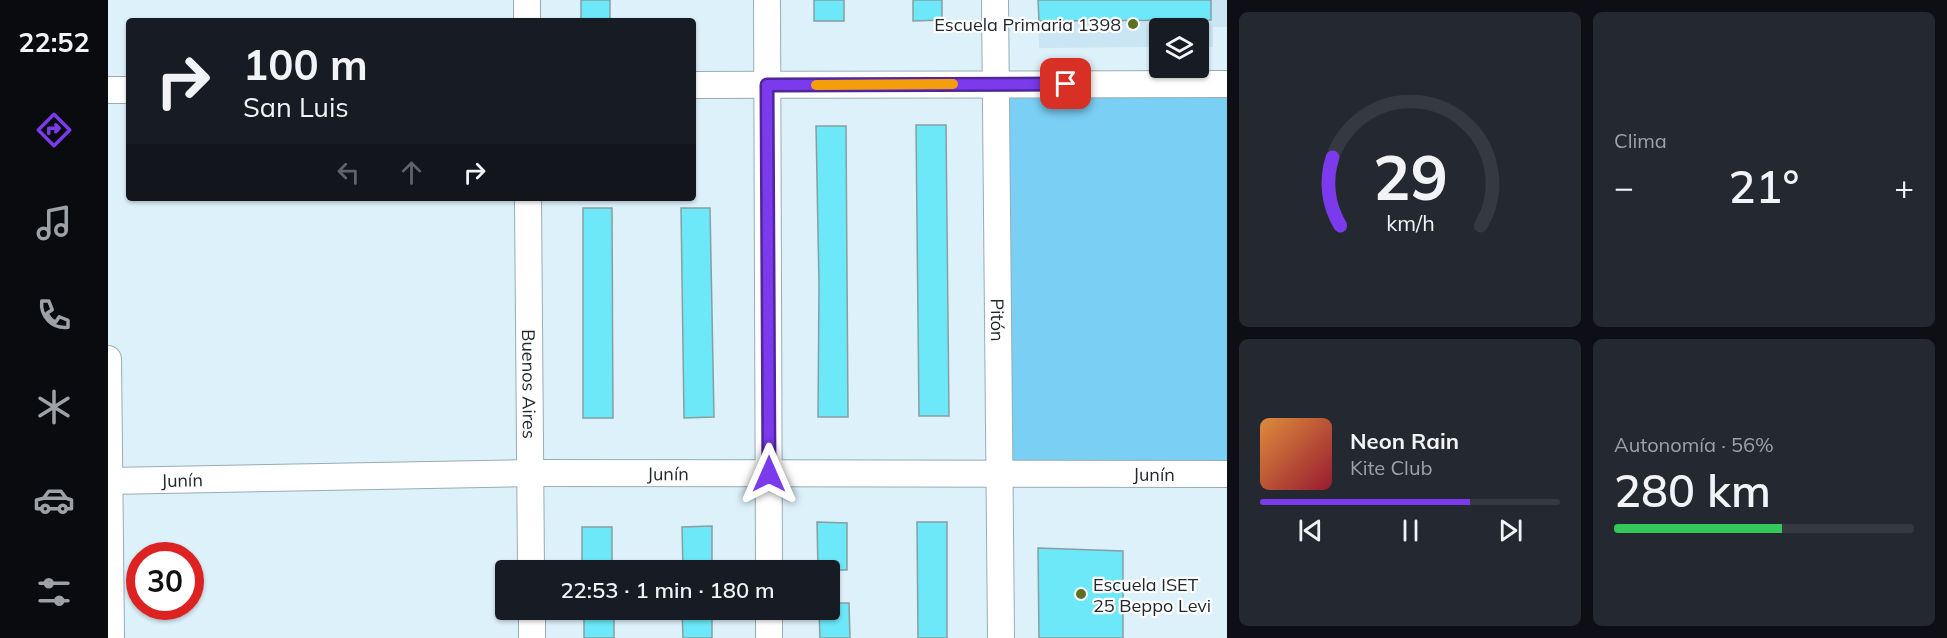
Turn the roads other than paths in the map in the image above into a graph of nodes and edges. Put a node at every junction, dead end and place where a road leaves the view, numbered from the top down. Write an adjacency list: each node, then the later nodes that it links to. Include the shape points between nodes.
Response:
1 (527, 0): 4 (street)
2 (767, 0): 8 (street)
3 (995, 0): 5 (street, Pitón)
4 (527, 18)
5 (996, 84): 6 (street); 8 (street); 15 (street, Pitón)
6 (1227, 84)
7 (696, 85): 8 (street)
8 (767, 85): 14 (street)
9 (108, 90): 10 (street)
10 (126, 90)
11 (528, 201): 13 (street, Buenos Aires)
12 (108, 359): 17 (street)
13 (531, 473): 14 (street, Junín); 17 (street, Junín); 18 (street, Buenos Aires)
14 (769, 474): 15 (street, Junín); 19 (street)
15 (1000, 474): 16 (street, Junín); 25 (street, Pitón)
16 (1227, 474)
17 (109, 481): 22 (street)
18 (531, 560)
19 (769, 560)
20 (532, 620): 23 (street)
21 (769, 620): 24 (street)
22 (111, 638)
23 (532, 638)
24 (769, 638)
25 (1001, 638)

